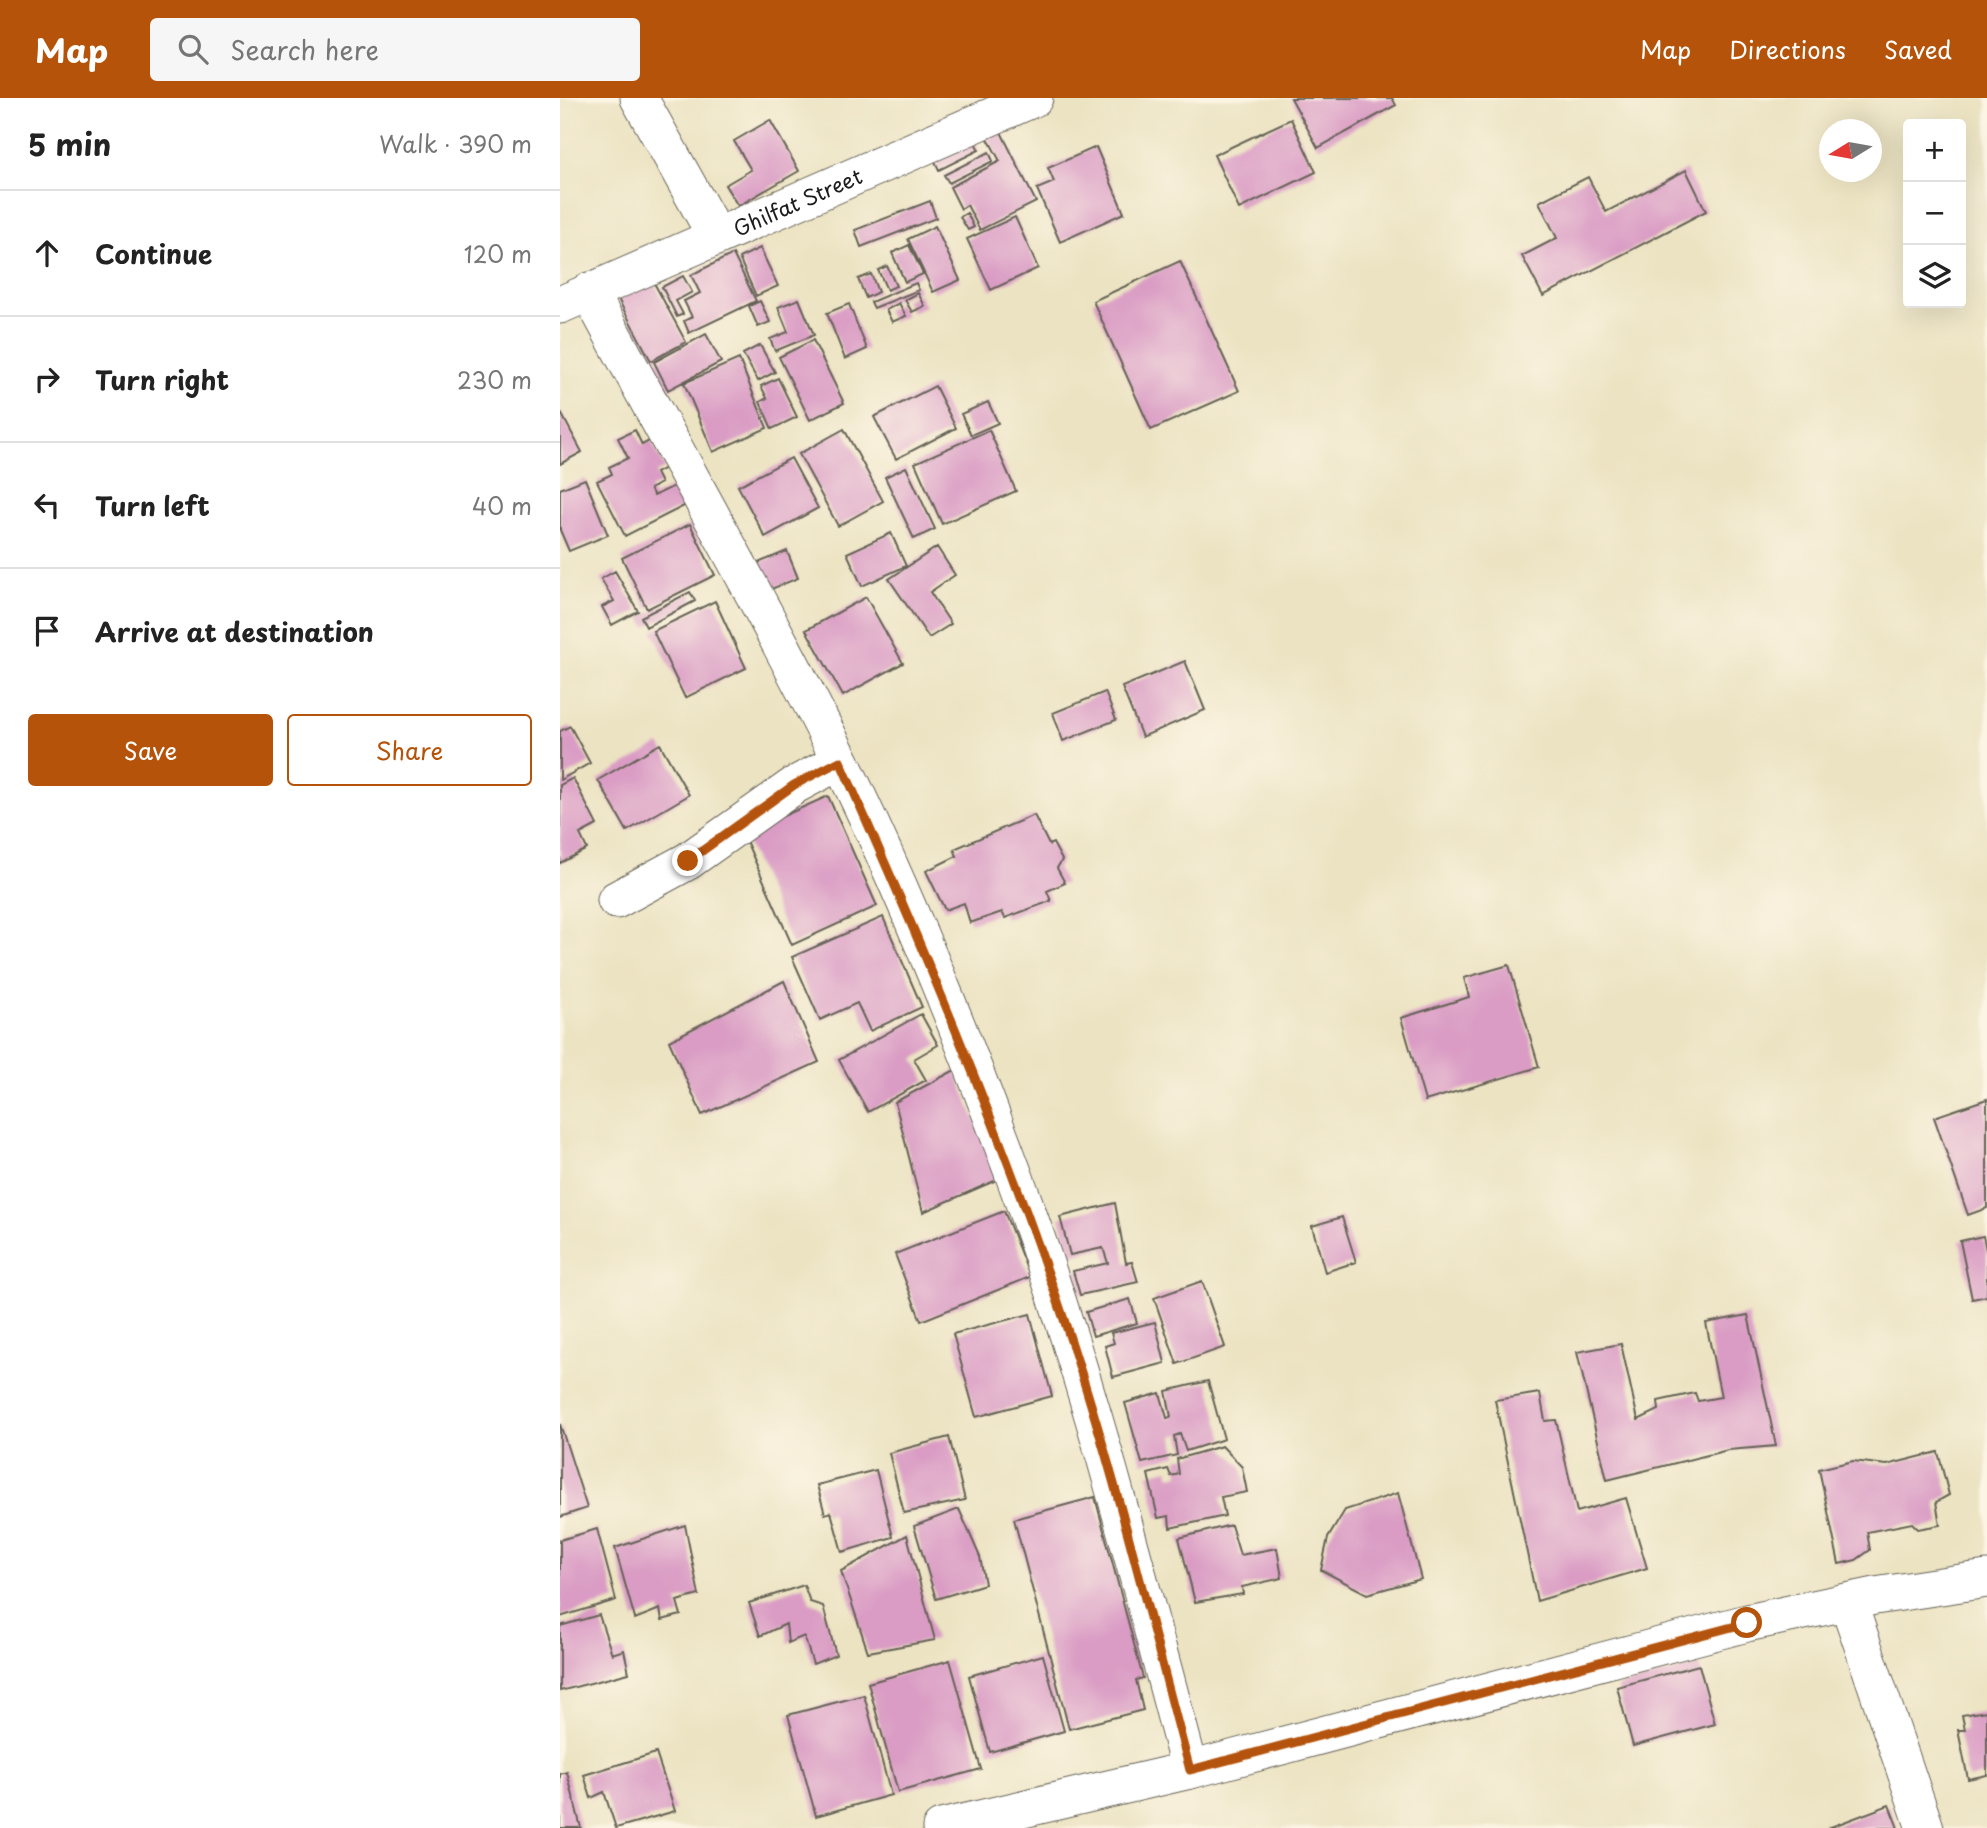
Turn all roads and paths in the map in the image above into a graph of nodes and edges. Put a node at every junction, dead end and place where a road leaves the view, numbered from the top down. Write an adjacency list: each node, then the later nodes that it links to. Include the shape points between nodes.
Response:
1 (639, 98): 3 (street)
2 (1034, 98): 3 (street, Ghilfat Street)
3 (716, 236): 4 (street, Ghilfat Street)
4 (574, 298): 5 (street)
5 (840, 761): 6 (street, via 794,785 688,861); 9 (street, via 995,1126 1059,1302)
6 (615, 900)
7 (1987, 1579): 8 (street)
8 (1849, 1602): 9 (street, via 1663,1644); 11 (street)
9 (1190, 1770): 10 (street)
10 (941, 1828)
11 (1925, 1828)

